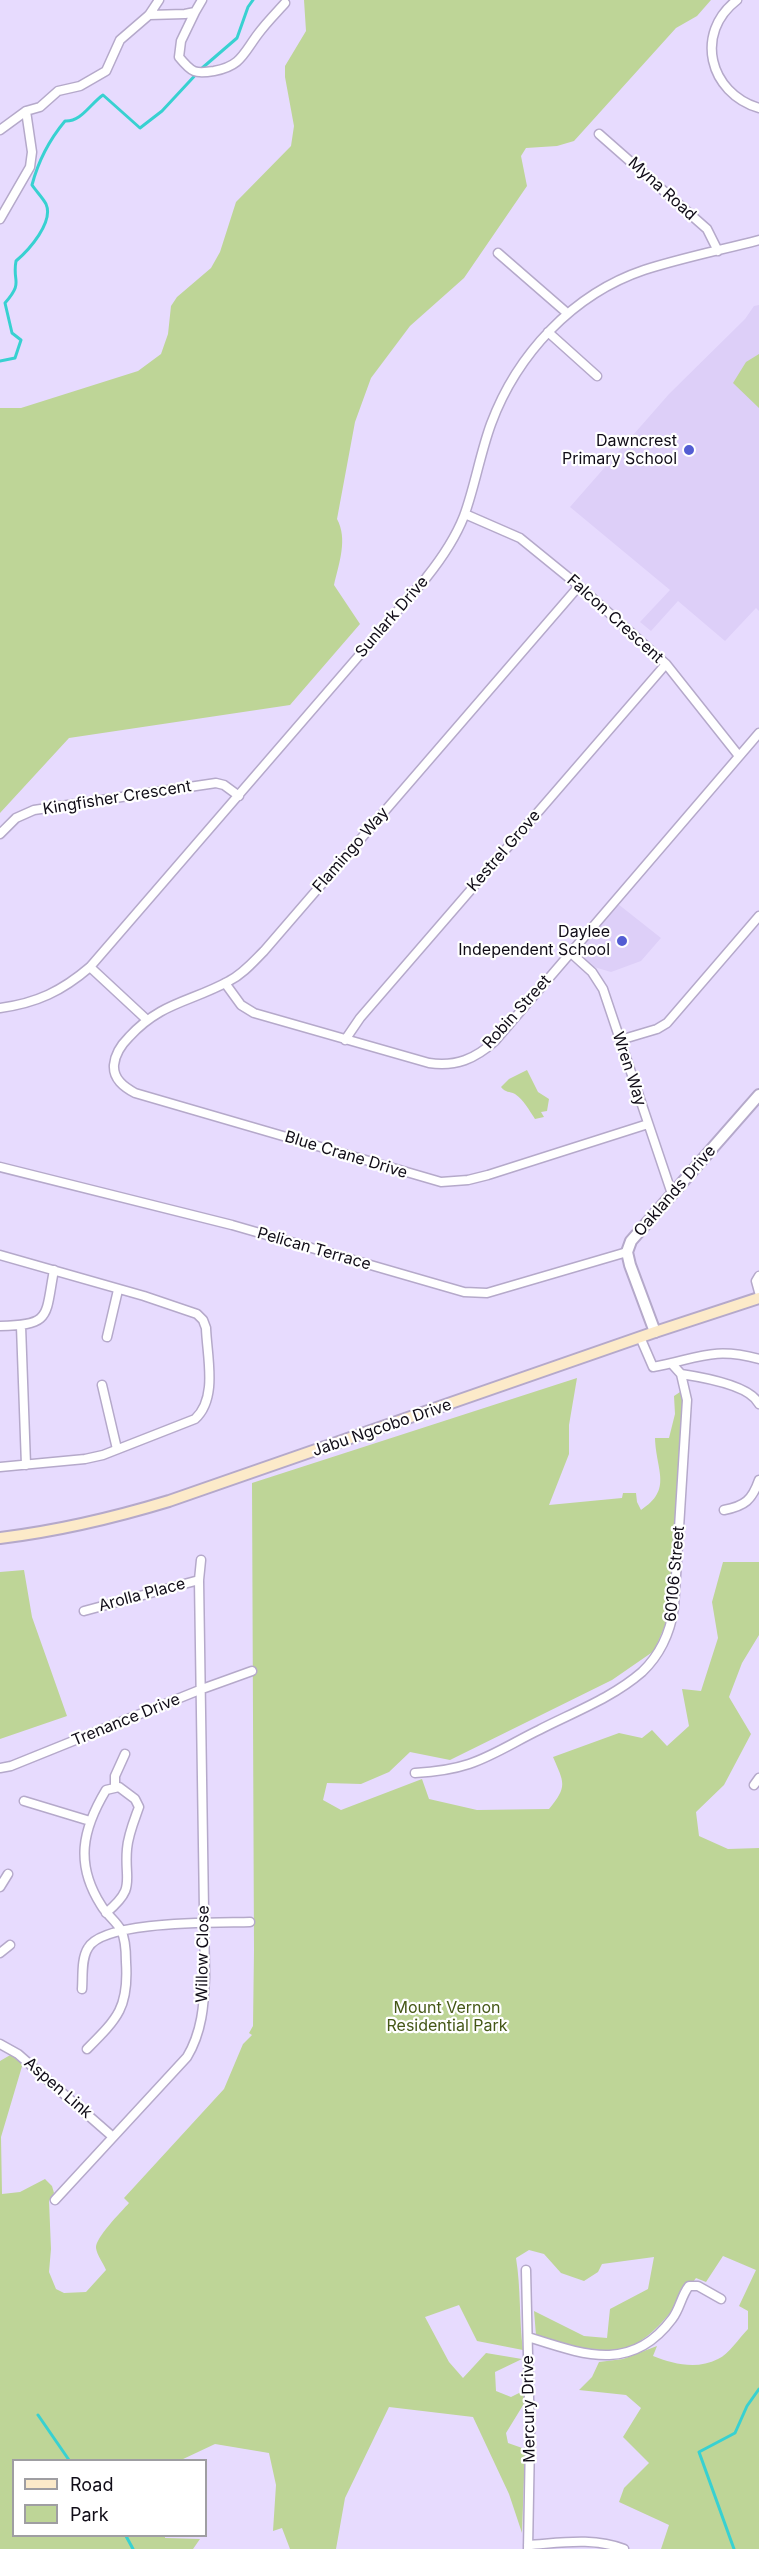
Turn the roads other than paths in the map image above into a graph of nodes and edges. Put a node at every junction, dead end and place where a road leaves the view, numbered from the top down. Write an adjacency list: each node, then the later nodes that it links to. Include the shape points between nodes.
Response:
1 (159, 0): 6 (street)
2 (202, 0): 5 (street)
3 (736, 0): 7 (street, via 723,12 713,32 713,65 721,82 738,100)
4 (285, 3): 5 (street, via 239,62 225,70 200,74 179,57 181,41)
5 (195, 12): 6 (street)
6 (149, 15): 8 (street, via 120,40 106,71 80,86 58,91 40,107)
7 (759, 108)
8 (26, 111): 9 (street); 11 (street, via 32,152 30,167)
9 (0, 130)
10 (599, 134): 13 (street, Myna Road, via 707,229)
11 (0, 219)
12 (759, 240): 13 (street, Sunlark Drive)
13 (718, 250): 15 (street, Sunlark Drive, via 643,270 603,289)
14 (498, 253): 15 (street)
15 (567, 313): 16 (street, Sunlark Drive)
16 (548, 332): 17 (street); 18 (street, Sunlark Drive, via 505,390)
17 (597, 376)
18 (465, 514): 19 (street, Falcon Crescent, via 520,538); 23 (street, Sunlark Drive, via 448,548 426,578)
19 (579, 586): 20 (street, Falcon Crescent); 28 (street, Flamingo Way, via 264,951)
20 (666, 664): 22 (street, Falcon Crescent); 31 (street, Kestrel Grove)
21 (759, 733): 22 (street, Robin Street)
22 (739, 756): 26 (street, Robin Street)
23 (239, 796): 24 (street, Kingfisher Crescent, via 216,783 34,810 16,818); 27 (street, Sunlark Drive)
24 (0, 834)
25 (759, 916): 32 (street, via 667,1023)
26 (571, 953): 31 (street, Robin Street, via 495,1041 468,1060 444,1065 429,1063); 32 (street, Wren Way, via 598,979)
27 (90, 967): 29 (street, Sunlark Drive, via 49,996); 30 (street)
28 (225, 983): 30 (street, Flamingo Way, via 165,1007); 31 (street, Robin Street, via 247,1010)
29 (0, 1008)
30 (146, 1019): 34 (street, Blue Crane Drive, via 126,1039 116,1058 116,1075 130,1090 430,1181 468,1180)
31 (345, 1040)
32 (620, 1040): 34 (street, Wren Way)
33 (759, 1095): 36 (street, Oaklands Drive)
34 (648, 1124): 36 (street, Wren Way)
35 (0, 1167): 37 (street, Pelican Terrace, via 232,1225 464,1292 487,1293)
36 (672, 1194): 37 (street, Oaklands Drive, via 631,1241)
37 (627, 1252): 46 (street, Oaklands Drive)
38 (0, 1255): 39 (street)
39 (54, 1270): 41 (street); 45 (street, via 44,1314 34,1324)
40 (759, 1276): 42 (street)
41 (118, 1290): 47 (street); 54 (street, via 185,1309 203,1320 208,1390 203,1411 195,1419)
42 (759, 1292)
43 (759, 1298): 46 (main road, Jabu Ngcobo Drive)
44 (0, 1326): 45 (street)
45 (21, 1326): 55 (street)
46 (655, 1332): 48 (main road, Jabu Ngcobo Drive)
47 (107, 1337)
48 (640, 1337): 50 (street, via 653,1367); 59 (main road, Jabu Ngcobo Drive, via 169,1501 99,1521)
49 (759, 1359): 50 (street, via 721,1353 696,1355)
50 (672, 1364): 51 (street)
51 (681, 1374): 53 (street, via 751,1394); 67 (street, 60106 Street, via 687,1400 674,1608 662,1647 643,1671 578,1712 469,1764)
52 (102, 1386): 54 (street)
53 (759, 1404)
54 (117, 1449): 55 (street, via 85,1459)
55 (26, 1465): 56 (street)
56 (0, 1467)
57 (759, 1480): 58 (street, via 747,1503)
58 (724, 1510)
59 (0, 1538)
60 (201, 1560): 61 (street, Arolla Place)
61 (199, 1580): 62 (street, Arolla Place); 64 (street, Arolla Place)
62 (84, 1611)
63 (252, 1671): 64 (street, Trenance Drive)
64 (202, 1689): 66 (street, Trenance Drive); 75 (street, Willow Close)
65 (125, 1754): 68 (street, via 115,1776)
66 (0, 1768)
67 (415, 1773)
68 (115, 1787): 70 (street, via 106,1790); 73 (street, via 135,1799 139,1808 126,1850 129,1873 125,1893)
69 (24, 1801): 70 (street)
70 (90, 1821): 73 (street, via 85,1837 85,1869 90,1887)
71 (8, 1874): 72 (street)
72 (0, 1887)
73 (106, 1913): 76 (street)
74 (250, 1922): 75 (street)
75 (204, 1923): 76 (street); 82 (street, Willow Close, via 204,2002 194,2045)
76 (121, 1931): 79 (street, via 97,1937 87,1948); 81 (street, via 128,1987 122,2008)
77 (10, 1945): 78 (street)
78 (0, 1953)
79 (82, 1989)
80 (0, 2044): 82 (street, Aspen Link, via 18,2054)
81 (87, 2049)
82 (113, 2137): 83 (street, Willow Close)
83 (55, 2200)
84 (526, 2270): 86 (street, Mercury Drive)
85 (721, 2299): 86 (street, via 698,2286 689,2286 671,2321 649,2342 609,2357 592,2356)
86 (528, 2337): 87 (street, Mercury Drive)
87 (528, 2547): 88 (street, via 596,2542)
88 (624, 2549)

